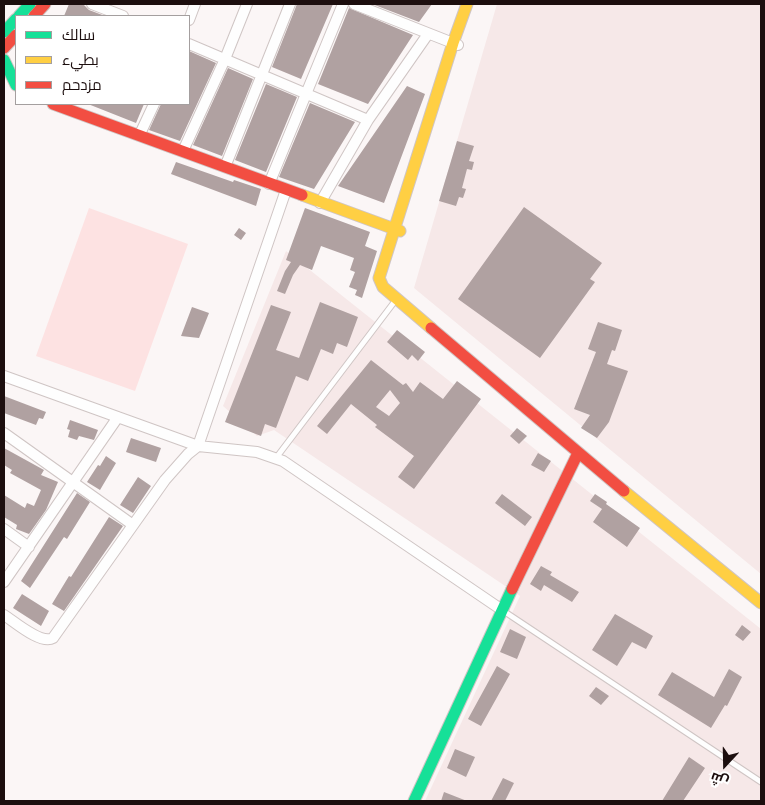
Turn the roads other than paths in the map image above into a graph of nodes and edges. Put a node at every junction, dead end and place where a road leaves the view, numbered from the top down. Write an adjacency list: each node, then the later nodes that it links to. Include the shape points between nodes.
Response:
1 (30, 4): 12 (main road)
2 (46, 4): 13 (main road)
3 (196, 4): 14 (street)
4 (247, 4): 22 (street)
5 (290, 4): 24 (street)
6 (344, 4): 26 (street)
7 (354, 4): 17 (street)
8 (467, 4): 20 (main road)
9 (473, 4): 20 (main road)
10 (94, 5): 11 (street)
11 (114, 8)
12 (21, 15)
13 (35, 15)
14 (190, 18)
15 (15, 21): 16 (main road)
16 (4, 32)
17 (428, 34): 20 (street); 29 (street)
18 (15, 36): 21 (main road)
19 (190, 44): 22 (street)
20 (455, 44): 36 (main road)
21 (4, 48)
22 (225, 59): 24 (street); 31 (street)
23 (4, 60): 25 (main road)
24 (263, 75): 26 (street); 32 (street)
25 (15, 84)
26 (306, 92): 29 (street); 33 (street)
27 (56, 105): 30 (main road)
28 (154, 105): 30 (street)
29 (368, 120): 35 (street)
30 (140, 134): 31 (main road)
31 (183, 151): 32 (main road)
32 (225, 167): 33 (main road)
33 (269, 184): 34 (main road)
34 (286, 190): 35 (main road); 41 (street)
35 (320, 203): 36 (main road)
36 (397, 230): 37 (main road, via 379,278)
37 (394, 297): 42 (main road); 43 (lane)
38 (4, 376): 39 (street)
39 (118, 418): 41 (street); 44 (street)
40 (4, 433): 44 (street)
41 (198, 446): 43 (street, via 244,450); 45 (street, via 165,480)
42 (578, 453): 49 (main road); 50 (main road)
43 (275, 458): 50 (street, via 289,464)
44 (73, 483): 45 (street); 47 (street)
45 (133, 525): 51 (street, via 53,638 41,639)
46 (4, 529): 47 (street)
47 (29, 547): 48 (street)
48 (4, 582)
49 (761, 603)
50 (502, 610): 52 (lane); 53 (main road)
51 (4, 615)
52 (761, 782)
53 (414, 801)

